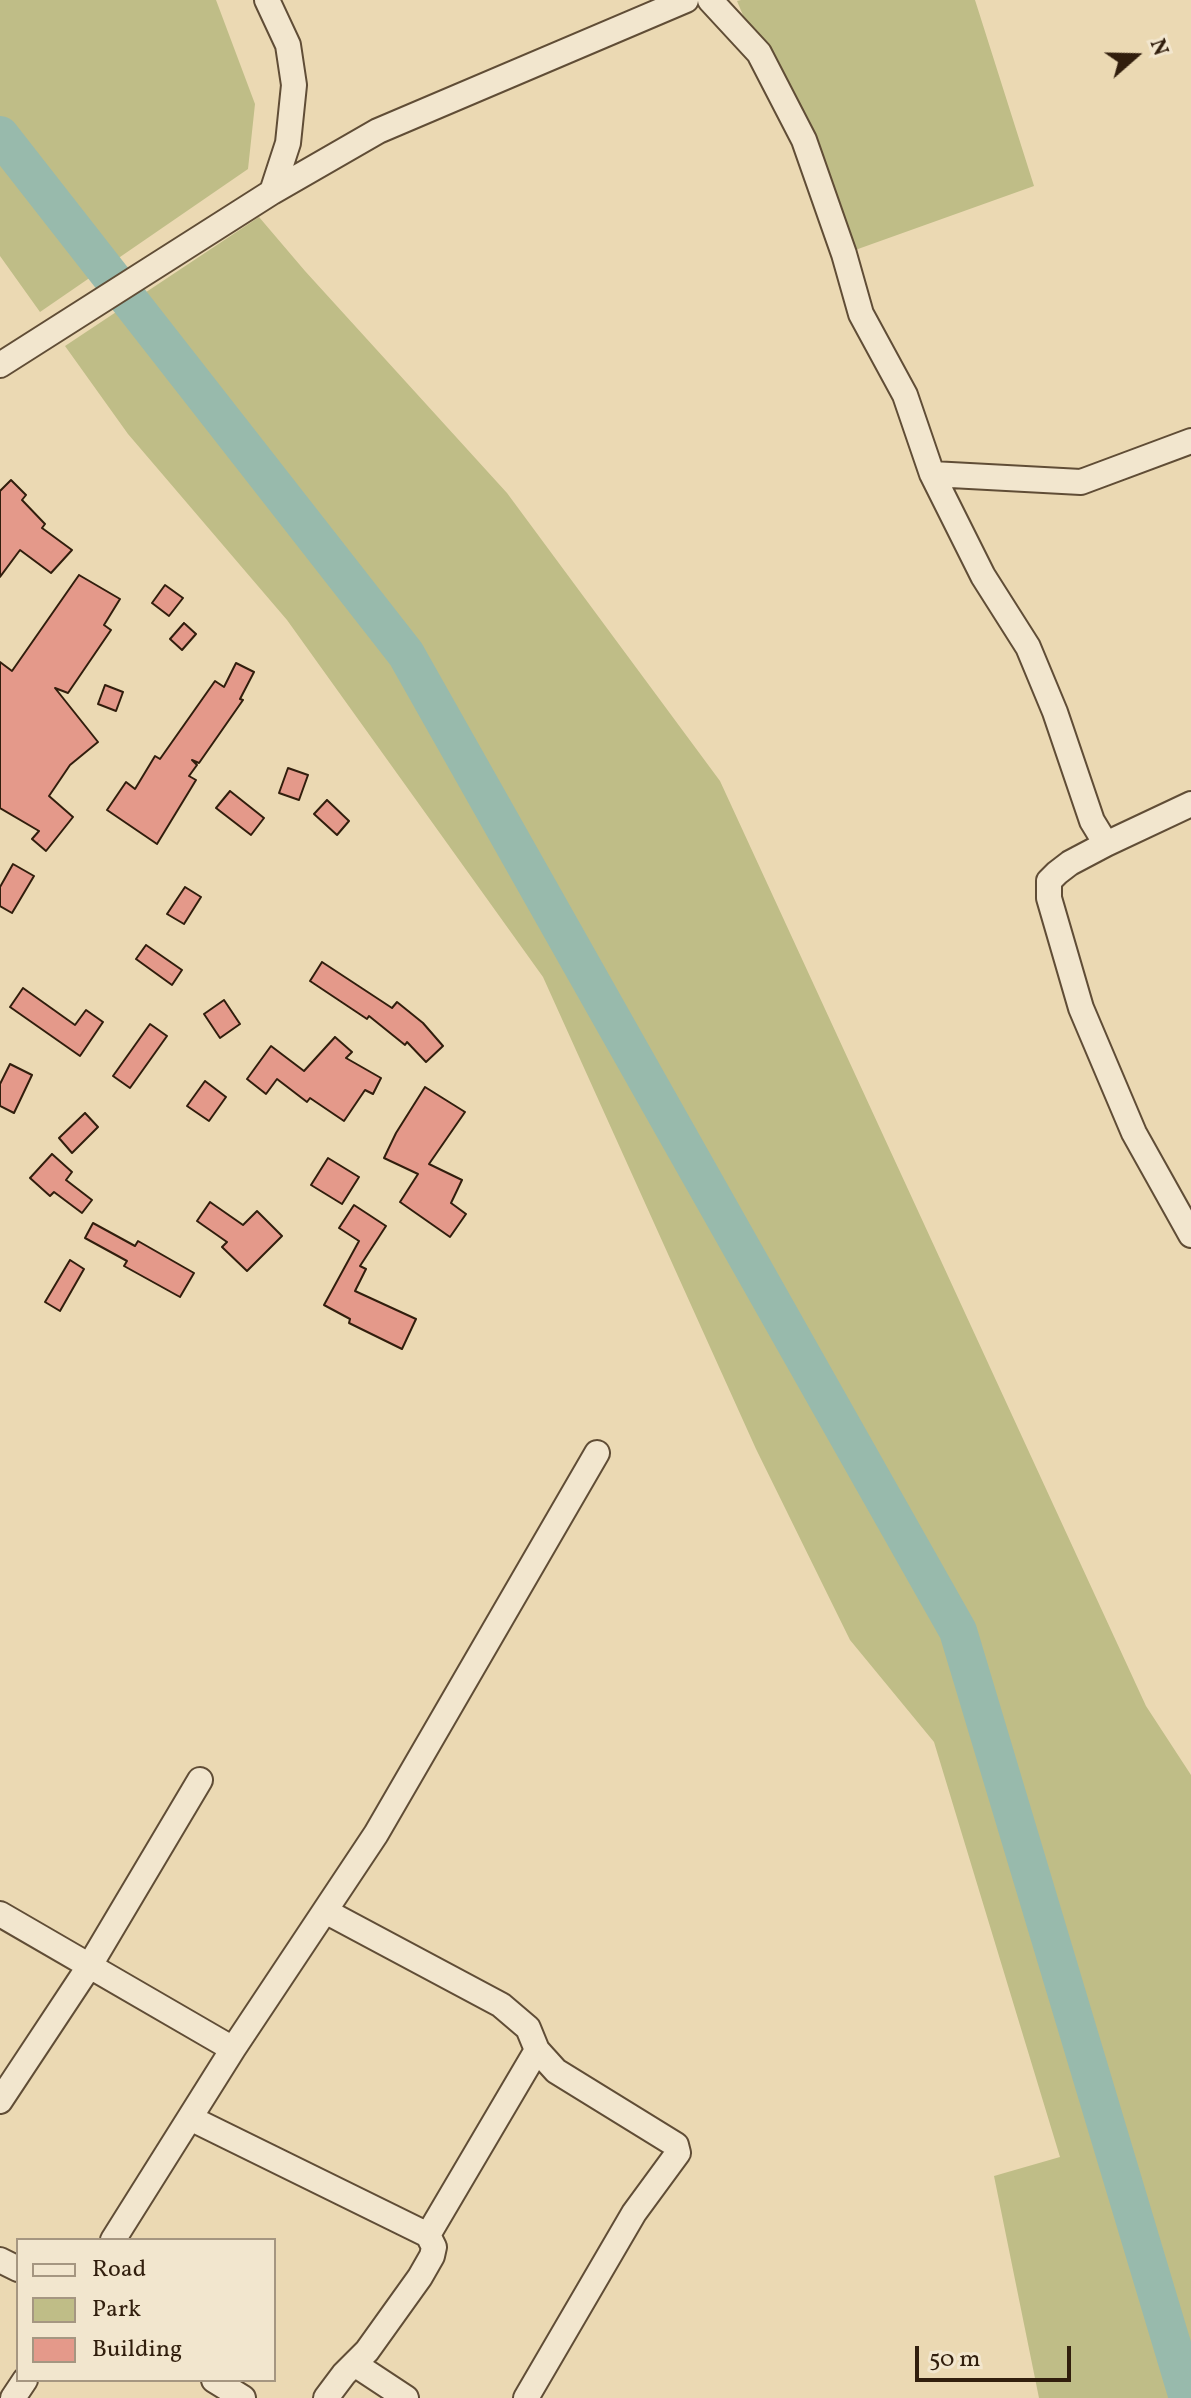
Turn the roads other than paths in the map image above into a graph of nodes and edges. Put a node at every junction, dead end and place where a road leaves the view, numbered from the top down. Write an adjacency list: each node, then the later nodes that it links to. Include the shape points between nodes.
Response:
1 (267, 0): 4 (street, via 288,45 294,85 288,143)
2 (686, 0): 4 (street, via 378,131)
3 (710, 0): 7 (street, via 759,53 804,140 861,314 905,395)
4 (272, 192): 5 (street)
5 (0, 365)
6 (1191, 441): 7 (street, via 1081,482)
7 (932, 474): 9 (street, via 983,576 1028,647 1092,821)
8 (1191, 804): 9 (street)
9 (1106, 844): 10 (street, via 1057,873 1049,881 1049,898 1081,1008 1134,1133)
10 (1191, 1235)
11 (597, 1453): 13 (street, via 376,1834)
12 (200, 1780): 15 (street)
13 (325, 1911): 16 (street); 17 (street, via 501,2005 528,2028)
14 (0, 1914): 15 (street)
15 (90, 1965): 16 (street); 18 (street)
16 (233, 2049): 19 (street)
17 (537, 2050): 20 (street); 27 (street, via 556,2071 676,2145 678,2153 634,2213)
18 (0, 2101)
19 (190, 2118): 20 (street); 21 (street)
20 (428, 2235): 22 (street, via 432,2256)
21 (114, 2238)
22 (356, 2365): 25 (street); 26 (street)
23 (217, 2382): 24 (street)
24 (243, 2398)
25 (326, 2398)
26 (406, 2398)
27 (526, 2398)

